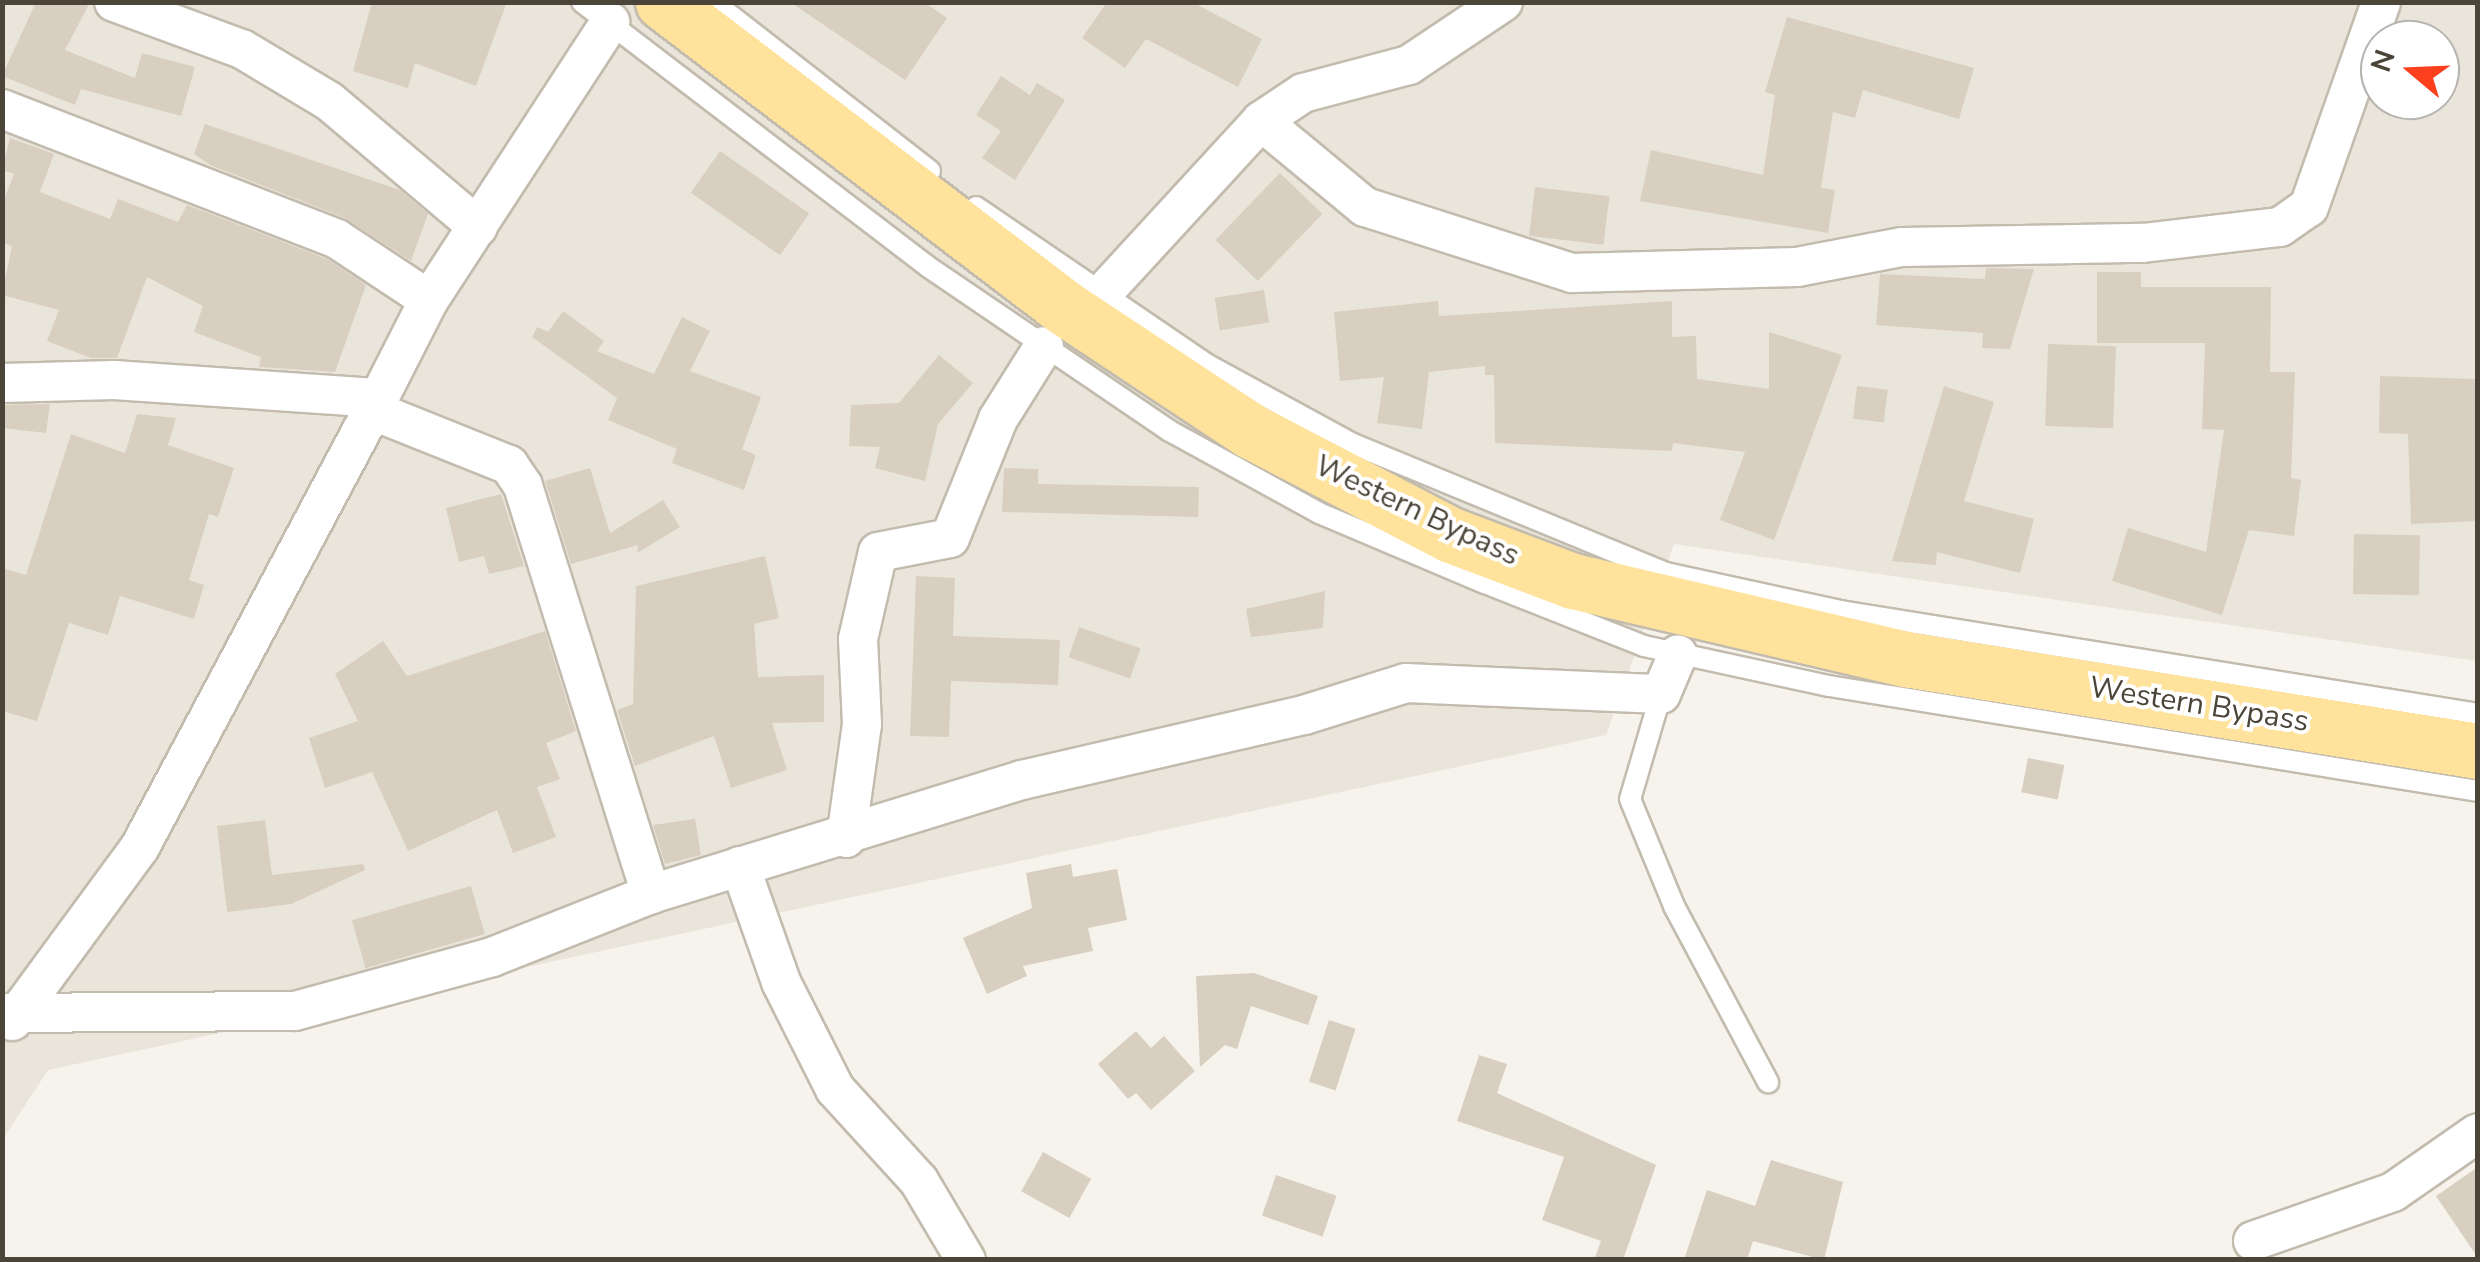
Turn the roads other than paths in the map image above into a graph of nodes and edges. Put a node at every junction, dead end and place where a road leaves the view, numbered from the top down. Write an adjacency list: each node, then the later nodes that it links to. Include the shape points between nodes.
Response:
1 (114, 2): 9 (street, via 242,49 329,100)
2 (664, 2): 18 (main road, Western Bypass, via 1066,308 1252,430 1451,534 1573,581 1905,659)
3 (714, 2): 10 (lane, via 950,188)
4 (1503, 2): 8 (street, via 1409,66 1303,93)
5 (2382, 2): 8 (street, via 2309,207 2280,226 2143,243 1902,248 1797,267 1572,273 1365,208)
6 (596, 12): 9 (street); 12 (lane, via 927,266)
7 (2, 109): 11 (street, via 337,239)
8 (1260, 121): 10 (street)
9 (478, 227): 11 (street)
10 (1103, 294): 17 (lane, via 1208,365 1353,444 1666,573 1841,611)
11 (429, 300): 14 (street)
12 (1044, 346): 15 (lane, via 1168,430 1320,513); 20 (street, via 998,419 950,538 878,552 858,639 862,724)
13 (2, 383): 14 (street, via 114,380)
14 (374, 404): 22 (street, via 509,465 523,486); 23 (street, via 167,801 79,938)
15 (1678, 654): 16 (street); 19 (lane, via 1829,686)
16 (1661, 694): 20 (street, via 1406,683 1022,780); 24 (lane, via 1630,799 1674,906)
17 (2478, 714)
18 (2478, 751)
19 (2478, 791)
20 (846, 838): 21 (street)
21 (740, 866): 22 (street); 27 (street, via 781,982 836,1088 919,1181)
22 (651, 894): 23 (street, via 492,957 295,1011)
23 (8, 1019)
24 (1768, 1082)
25 (2478, 1133): 26 (street, via 2393,1192)
26 (2254, 1242)
27 (966, 1260)

